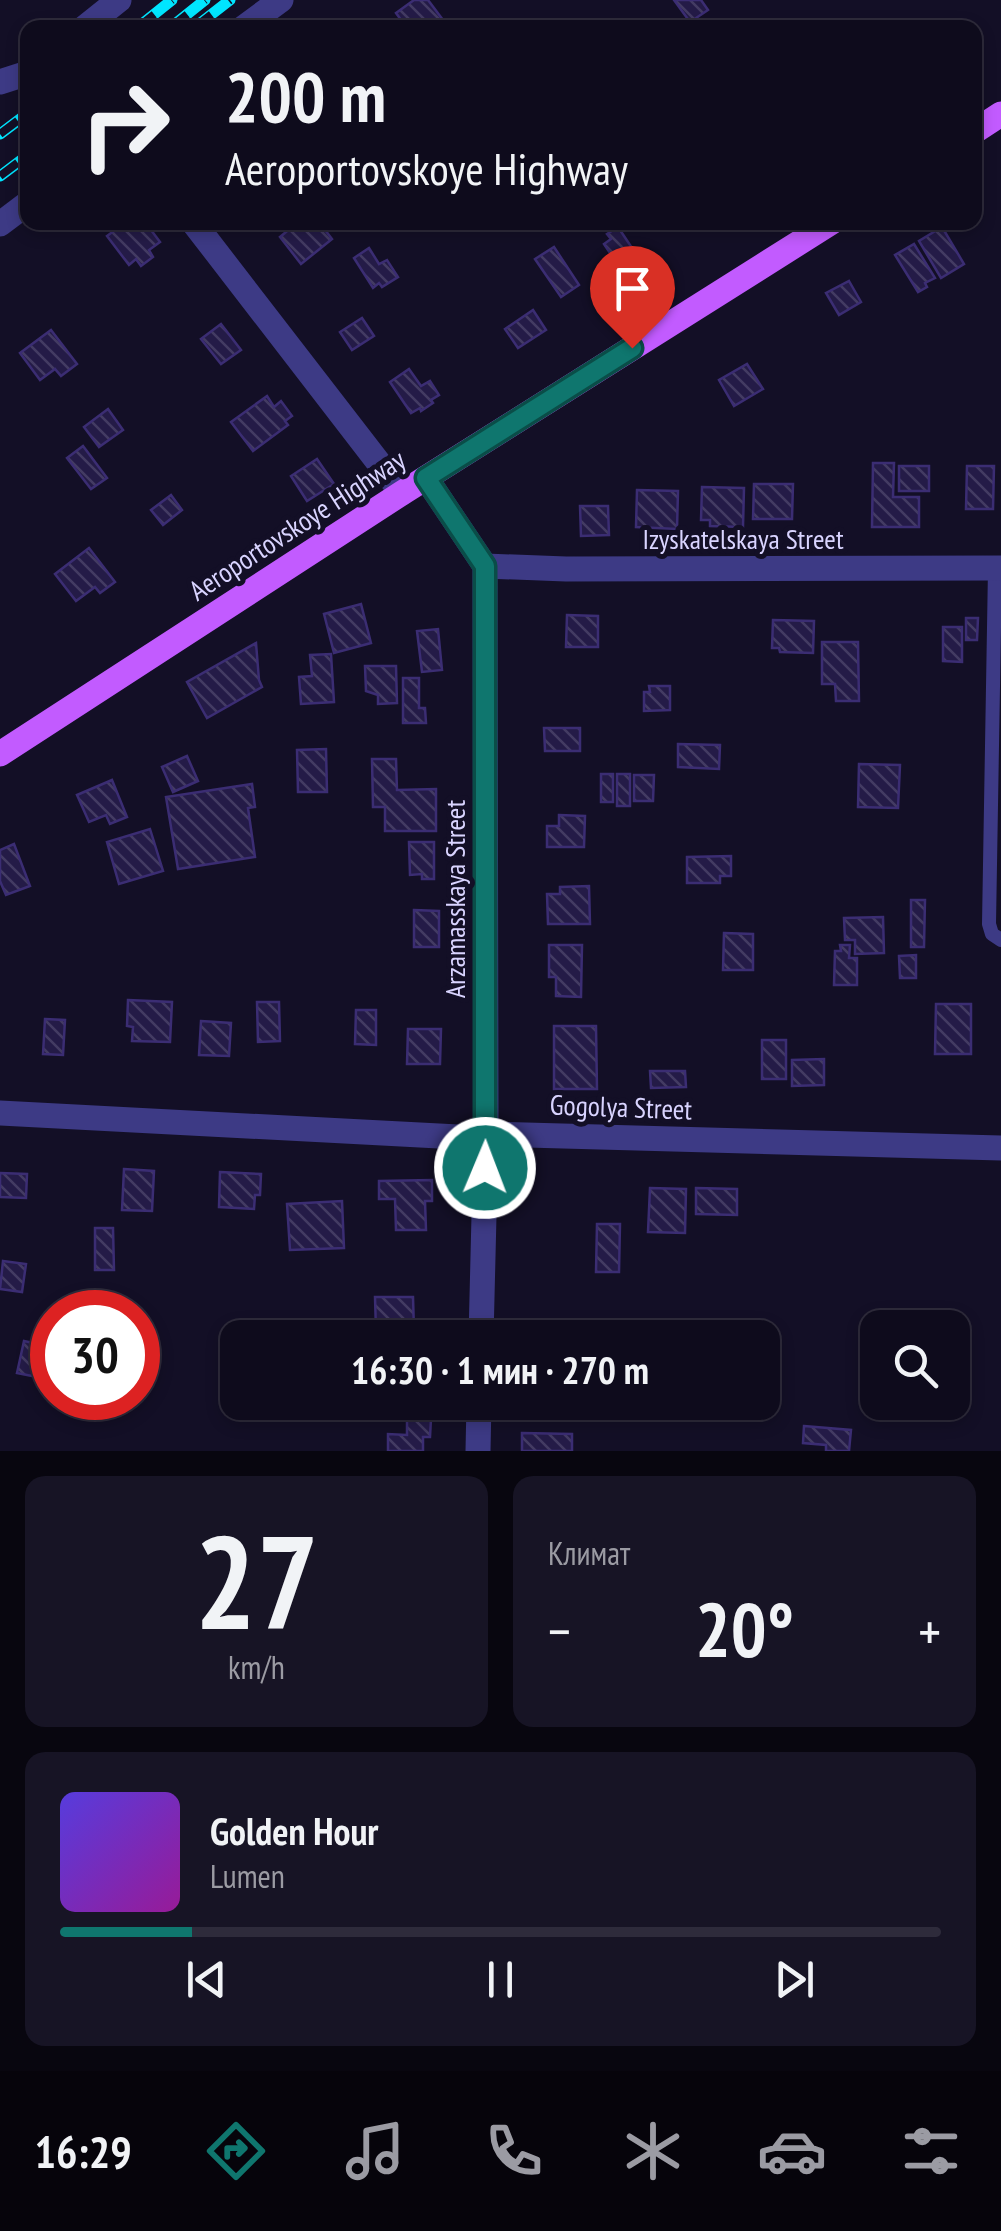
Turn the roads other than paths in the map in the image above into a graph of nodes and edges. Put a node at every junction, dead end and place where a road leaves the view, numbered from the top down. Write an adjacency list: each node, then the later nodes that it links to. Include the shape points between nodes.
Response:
1 (119, 0): 3 (street)
2 (281, 0): 4 (street)
3 (94, 20)
4 (254, 20)
5 (199, 230): 8 (street)
6 (819, 230): 7 (main road, Aeroportovskoye Highway)
7 (426, 478): 8 (main road, Aeroportovskoye Highway); 9 (street)
8 (402, 493): 11 (main road, Aeroportovskoye Highway)
9 (485, 566): 10 (street, Izyskatelskaya Street); 14 (street, Arzamasskaya Street)
10 (998, 568): 12 (lane, via 989,924)
11 (0, 754)
12 (1001, 940)
13 (0, 1113): 14 (street, Gogolya Street, via 458,1138)
14 (486, 1134): 15 (street, Gogolya Street); 16 (street, Arzamasskaya Street)
15 (1001, 1148)
16 (481, 1320)
17 (479, 1420): 18 (street)
18 (478, 1451)

